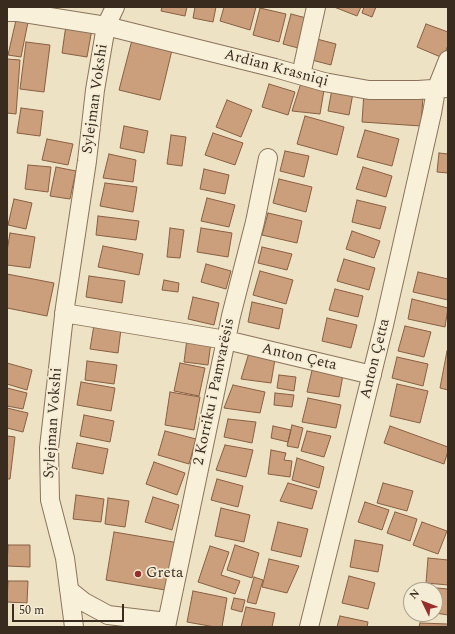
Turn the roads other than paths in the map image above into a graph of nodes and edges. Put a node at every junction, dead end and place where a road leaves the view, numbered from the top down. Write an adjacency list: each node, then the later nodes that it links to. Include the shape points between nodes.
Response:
1 (115, 7): 4 (street, Sylejman Vokshi)
2 (316, 7): 6 (street)
3 (7, 12): 4 (street, Ardian Krasniqi)
4 (106, 26): 6 (street, Ardian Krasniqi); 9 (street, Sylejman Vokshi)
5 (448, 60): 7 (street, Anton Çetta)
6 (301, 75): 7 (street, Ardian Krasniqi, via 369,90)
7 (442, 89): 11 (street, Anton Çetta, via 432,113)
8 (268, 158): 10 (street, 2 Korriku i Pamvarësis)
9 (64, 313): 10 (street); 12 (street, Sylejman Vokshi, via 49,448 50,500 65,558)
10 (226, 340): 11 (street, Anton Çeta); 13 (street, 2 Korriku i Pamvarësis)
11 (372, 375): 15 (street, Anton Çetta)
12 (69, 590): 13 (street, via 84,602 108,615); 14 (street, Sylejman Vokshi)
13 (167, 624)
14 (74, 627)
15 (309, 627)

